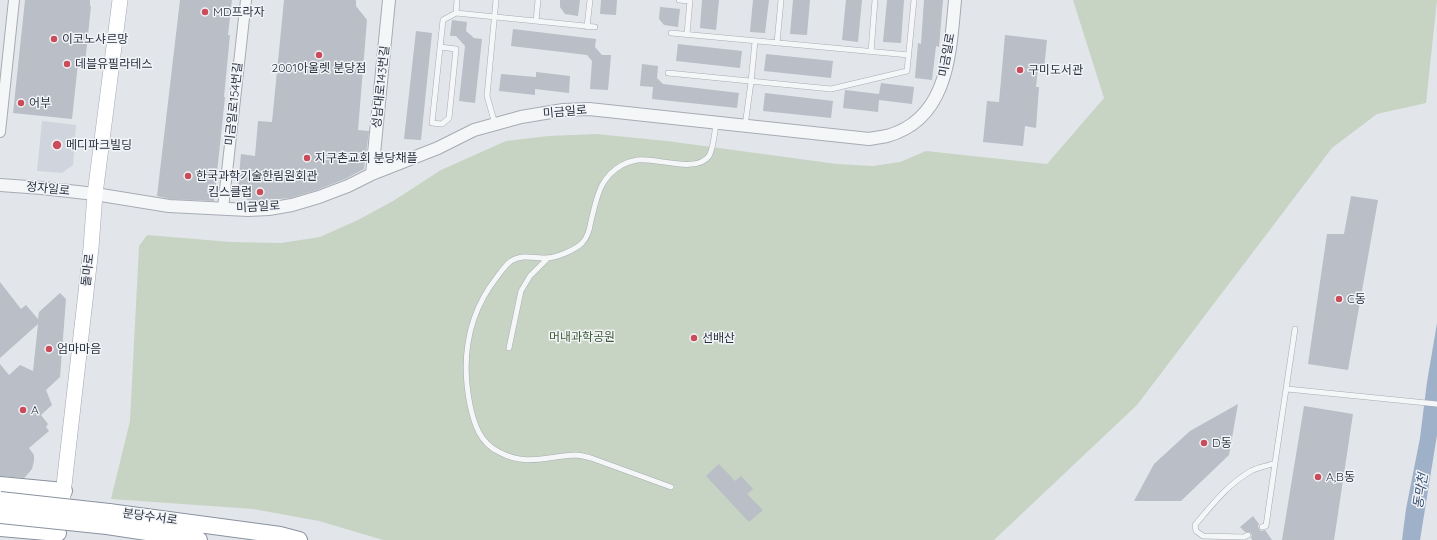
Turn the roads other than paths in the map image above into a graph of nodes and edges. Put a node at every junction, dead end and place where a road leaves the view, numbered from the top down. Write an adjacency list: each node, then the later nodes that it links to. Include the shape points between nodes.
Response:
1 (14, 0): 32 (street)
2 (120, 0): 35 (main road, 돌마로)
3 (246, 0): 36 (street, 미금일로154번길)
4 (389, 0): 33 (street, 성남대로143번길)
5 (457, 0): 15 (lane)
6 (496, 0): 16 (lane)
7 (538, 0): 17 (lane)
8 (590, 0): 18 (lane)
9 (679, 0): 14 (lane)
10 (781, 0): 23 (lane)
11 (875, 0): 25 (lane)
12 (914, 0): 26 (lane)
13 (955, 0): 31 (street, 미금일로, via 946,72 939,92 920,118 905,129 888,136 869,139)
14 (690, 1): 21 (lane)
15 (456, 13): 16 (lane); 24 (lane, via 443,20)
16 (494, 16): 17 (lane); 30 (lane, via 487,96)
17 (536, 21): 18 (lane)
18 (587, 26): 19 (lane)
19 (595, 27)
20 (671, 33): 21 (lane)
21 (687, 34): 22 (lane)
22 (755, 41): 23 (lane); 28 (lane)
23 (777, 43): 25 (lane)
24 (440, 47): 24 (lane, via 432,123 442,124 449,118 456,49)
25 (871, 52): 26 (lane)
26 (909, 55): 28 (lane, via 907,71 831,89)
27 (668, 73): 28 (lane)
28 (752, 82): 31 (lane)
29 (716, 122): 30 (street, 미금일로, via 589,109 546,112); 31 (street, 미금일로); 37 (lane, via 710,154 706,160 694,164 636,160 616,170 602,186 596,199 589,230 583,243 572,251)
30 (495, 124): 33 (street, 미금일로, via 474,130 438,148)
31 (746, 126)
32 (0, 132)
33 (372, 174): 36 (street, 미금일로, via 348,186 292,205 264,210)
34 (0, 185): 35 (street, 정자일로)
35 (95, 194): 36 (street, 미금일로, via 169,206); 45 (main road, 돌마로)
36 (223, 208)
37 (548, 258): 39 (lane, via 530,276 521,291); 44 (lane, via 523,257 510,261 482,301 471,328 465,358 466,387 473,420 483,440 498,452 519,459 537,460 577,455)
38 (1296, 329): 40 (lane)
39 (509, 348)
40 (1287, 389): 41 (lane); 42 (lane)
41 (1437, 404)
42 (1275, 463): 49 (lane, via 1266,526); 51 (lane, via 1252,471 1233,484 1195,525 1196,531 1203,536)
43 (0, 485): 45 (highway)
44 (671, 487)
45 (64, 491): 52 (main road, 돌마로)
46 (0, 500): 48 (highway, 분당수서로, bridge)
47 (0, 515): 48 (highway, 분당수서로, bridge)
48 (108, 519): 53 (highway, 분당수서로); 54 (highway, 분당수서로, via 280,535)
49 (1262, 527)
50 (0, 528): 52 (highway)
51 (1248, 535)
52 (57, 536)
53 (199, 540)
54 (299, 540)

